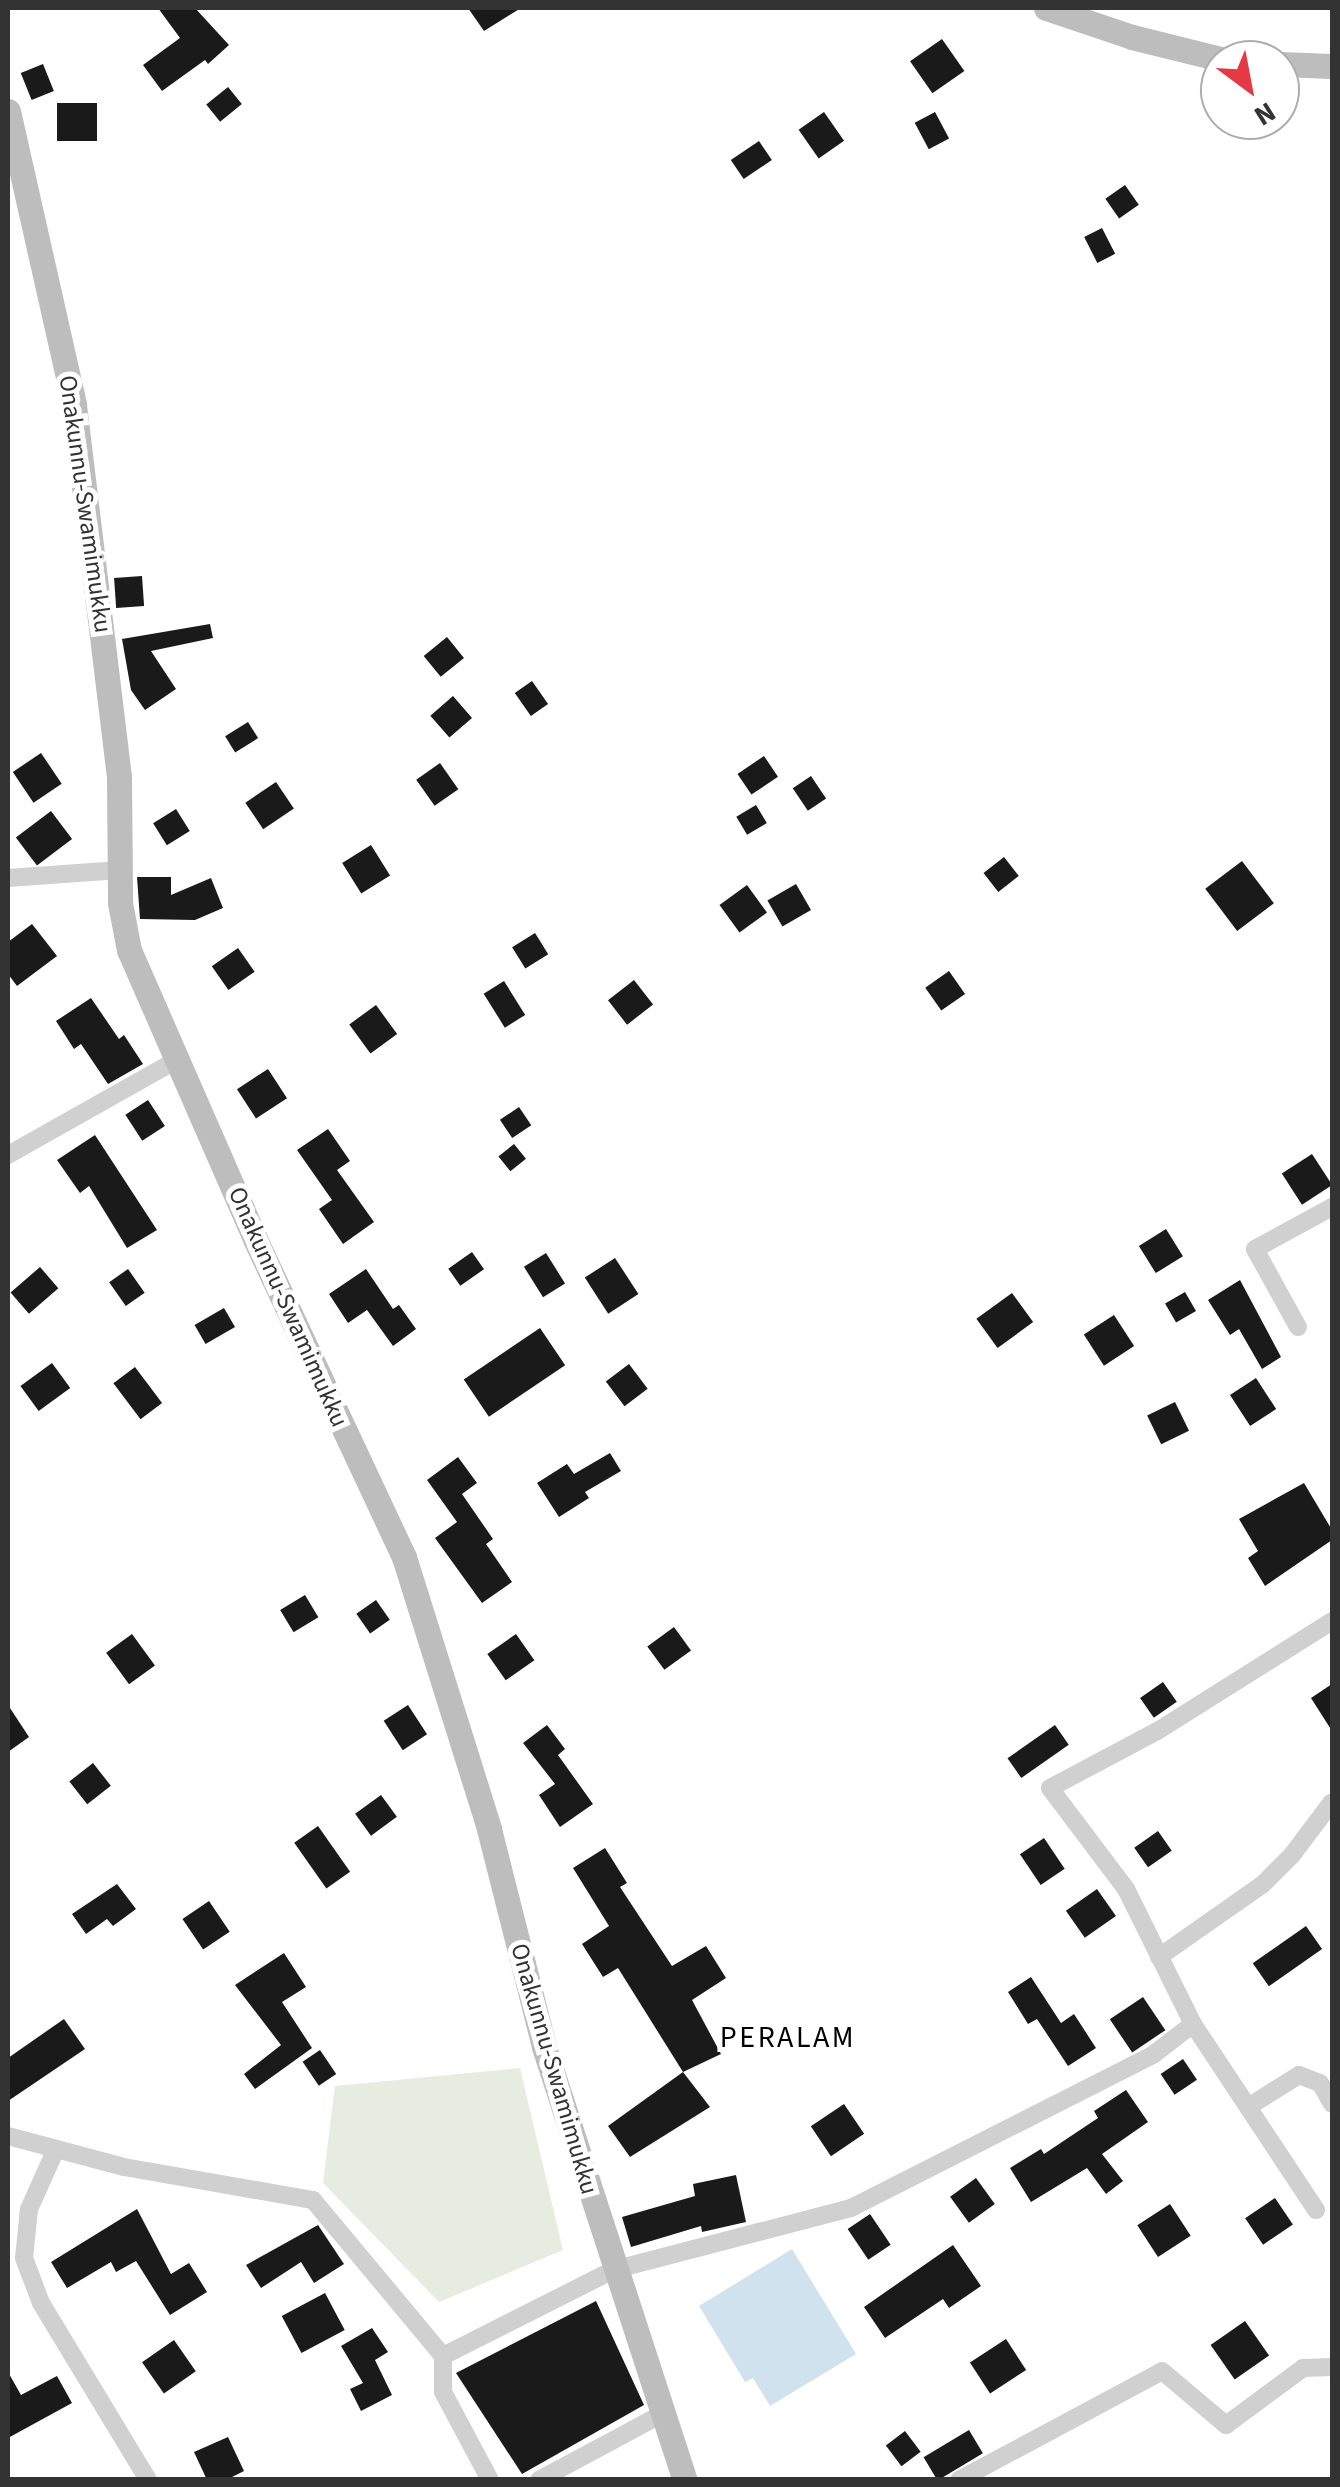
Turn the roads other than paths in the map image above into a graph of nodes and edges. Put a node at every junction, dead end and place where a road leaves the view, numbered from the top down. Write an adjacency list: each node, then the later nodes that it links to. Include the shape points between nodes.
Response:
1 (1046, 8): 2 (street)
2 (1200, 54)
3 (1300, 65): 4 (street)
4 (1332, 66)
5 (8, 111): 6 (street, Onakunnu-Swamimukku, via 74,405 119,778)
6 (120, 870): 7 (street); 8 (street, Onakunnu-Swamimukku, via 129,950)
7 (8, 878)
8 (175, 1061): 9 (street); 21 (street, Onakunnu-Swamimukku, via 404,1557 468,1756 544,2047)
9 (8, 1156)
10 (1332, 1207): 11 (street, via 1255,1249)
11 (1298, 1327)
12 (1332, 1621): 14 (street, via 1159,1730 1050,1788 1126,1889)
13 (1332, 1802): 14 (street, via 1262,1884)
14 (1158, 1957): 15 (street)
15 (1192, 2024): 17 (street); 21 (street, via 1154,2054 850,2208)
16 (1332, 2104): 17 (street, via 1320,2084 1298,2076)
17 (1248, 2107): 20 (street)
18 (8, 2136): 19 (street)
19 (56, 2149): 22 (street, via 313,2200); 25 (street, via 29,2209 24,2258 40,2303)
20 (1316, 2210)
21 (613, 2270): 22 (street); 24 (street, Onakunnu-Swamimukku)
22 (443, 2356): 26 (street, via 443,2392)
23 (1332, 2367): 29 (street, via 1303,2368 1226,2426 1162,2370)
24 (664, 2413): 27 (street); 28 (street, Onakunnu-Swamimukku)
25 (148, 2480)
26 (490, 2480)
27 (540, 2480)
28 (685, 2480)
29 (959, 2480)

